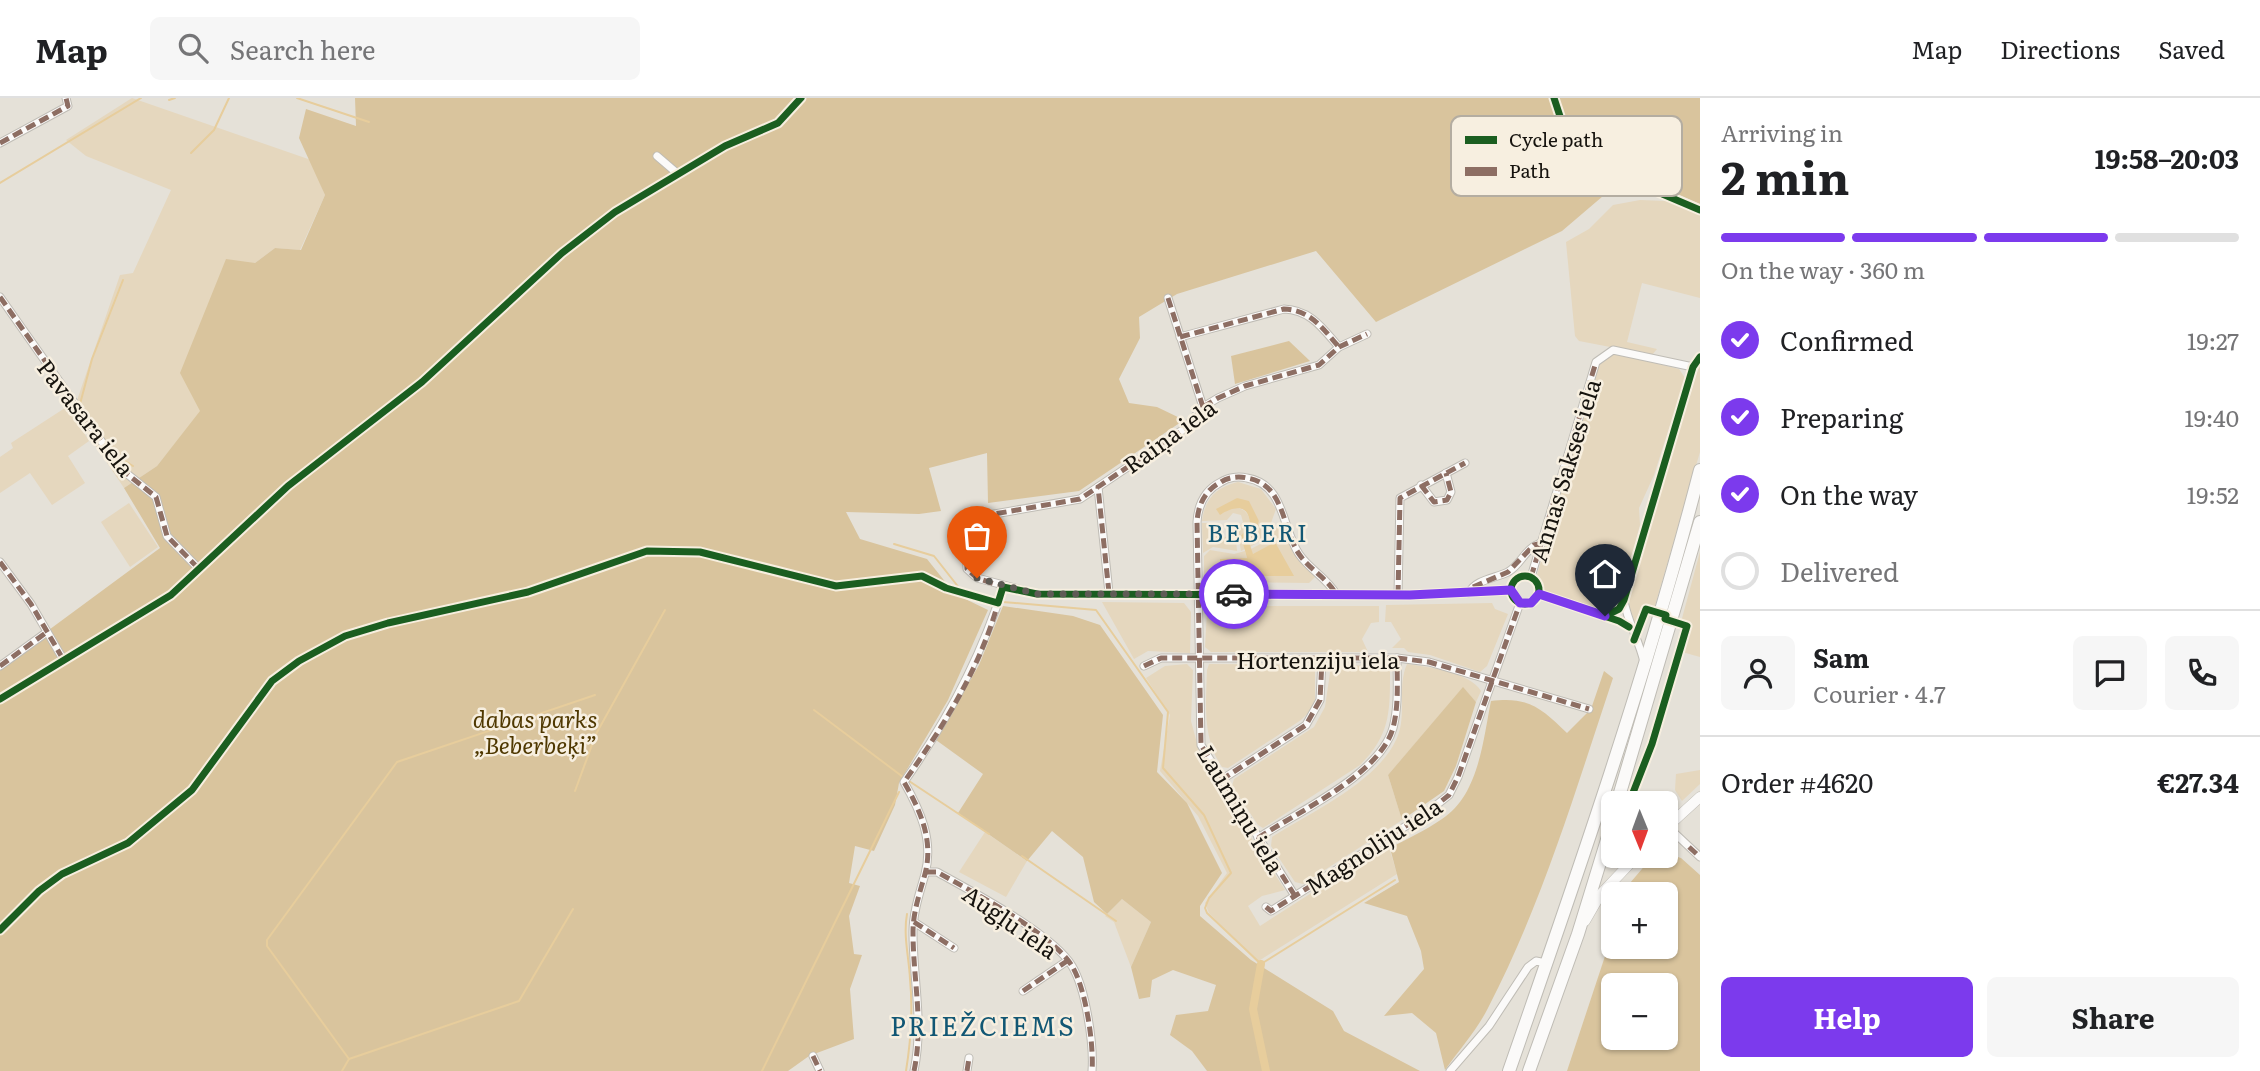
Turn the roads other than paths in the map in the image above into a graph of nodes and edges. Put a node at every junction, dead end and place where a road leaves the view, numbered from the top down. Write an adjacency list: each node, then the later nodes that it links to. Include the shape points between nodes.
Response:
1 (66, 98): 3 (street, via 68,106)
2 (801, 98): 5 (street, via 778,123 724,146)
3 (0, 143)
4 (657, 156): 5 (street)
5 (678, 174): 22 (street, via 615,212 562,253 422,382 288,486)
6 (0, 297): 22 (street, Pavasara iela, via 121,469 156,497 167,536)
7 (1168, 298): 9 (street)
8 (1367, 334): 10 (street, Raiņa iela)
9 (1180, 337): 10 (street, via 1293,309 1313,318); 13 (street)
10 (1339, 348): 13 (street, Raiņa iela, via 1319,365 1245,386)
11 (1700, 357): 12 (street)
12 (1693, 368): 20 (street, Annas Sakses iela, via 1613,350 1596,362); 32 (street)
13 (1203, 407): 18 (street, Raiņa iela, via 1184,429)
14 (1465, 463): 16 (street)
15 (1700, 470): 41 (highway)
16 (1446, 473): 17 (street); 17 (street, via 1451,494 1447,500 1434,502)
17 (1421, 485): 31 (street, via 1400,498 1398,505)
18 (1098, 487): 24 (street, via 1080,499 976,517 966,536 967,569 977,578); 26 (street, Raiņa iela)
19 (1700, 522): 48 (highway)
20 (1542, 543): 23 (street, Annas Sakses iela); 28 (street, via 1534,545 1508,572)
21 (0, 562): 36 (street)
22 (198, 568): 39 (street, via 171,595)
23 (1531, 577): 25 (street, via 1515,580); 30 (street)
24 (1003, 587): 26 (street, via 1037,594); 56 (street, via 955,704 904,782 926,828)
25 (1511, 590): 28 (street); 33 (street)
26 (1109, 593): 27 (street)
27 (1200, 593): 29 (street); 29 (street, Laumiņu iela, via 1198,510 1215,486 1239,477 1257,480 1276,496 1299,554); 37 (street, Laumiņu iela)
28 (1469, 593): 31 (street)
29 (1336, 594): 31 (street)
30 (1539, 594): 33 (street, via 1531,603); 34 (street, Annas Sakses iela)
31 (1398, 595)
32 (1624, 600): 34 (street, via 1619,609); 35 (street)
33 (1520, 603): 44 (street, Magnoliju iela)
34 (1605, 616): 35 (street, Annas Sakses iela)
35 (1629, 627): 41 (street)
36 (47, 632): 39 (street); 42 (street)
37 (1199, 658): 40 (street, Hortenziju iela); 43 (street, Hortenziju iela, via 1161,658); 47 (street, Laumiņu iela, via 1198,732)
38 (1397, 658): 40 (street, Hortenziju iela); 44 (street, Hortenziju iela); 52 (street, via 1393,730 1379,754 1361,772)
39 (62, 659): 45 (street)
40 (1322, 660): 47 (street, via 1320,700 1306,725)
41 (1644, 662): 63 (highway, via 1581,867)
42 (0, 666)
43 (1144, 666)
44 (1490, 680): 46 (street, Hortenziju iela); 57 (street, Magnoliju iela, via 1449,795)
45 (0, 699)
46 (1588, 709)
47 (1221, 780): 52 (street, Laumiņu iela)
48 (1621, 791)
49 (1700, 797): 50 (main road)
50 (1678, 817)
51 (1678, 837): 53 (street)
52 (1258, 838): 57 (street, Laumiņu iela)
53 (1700, 858)
54 (1601, 864): 60 (highway)
55 (1626, 868): 60 (main road, via 1600,895)
56 (926, 872): 59 (street); 62 (street, Augļu iela, via 937,872 983,898 1045,939)
57 (1295, 896): 58 (street, Magnoliju iela, via 1271,911)
58 (1266, 907)
59 (914, 922): 61 (street); 68 (street, via 920,1024)
60 (1578, 934): 73 (highway)
61 (954, 948)
62 (1067, 961): 64 (street); 70 (street, Augļu iela, via 1079,983)
63 (1546, 963): 71 (street, via 1536,961 1528,967 1489,1026); 72 (highway)
64 (1023, 991)
65 (813, 1056): 67 (street)
66 (969, 1058): 69 (street)
67 (820, 1071)
68 (914, 1071)
69 (967, 1071)
70 (1093, 1071)
71 (1450, 1071)
72 (1509, 1071)
73 (1530, 1071)

